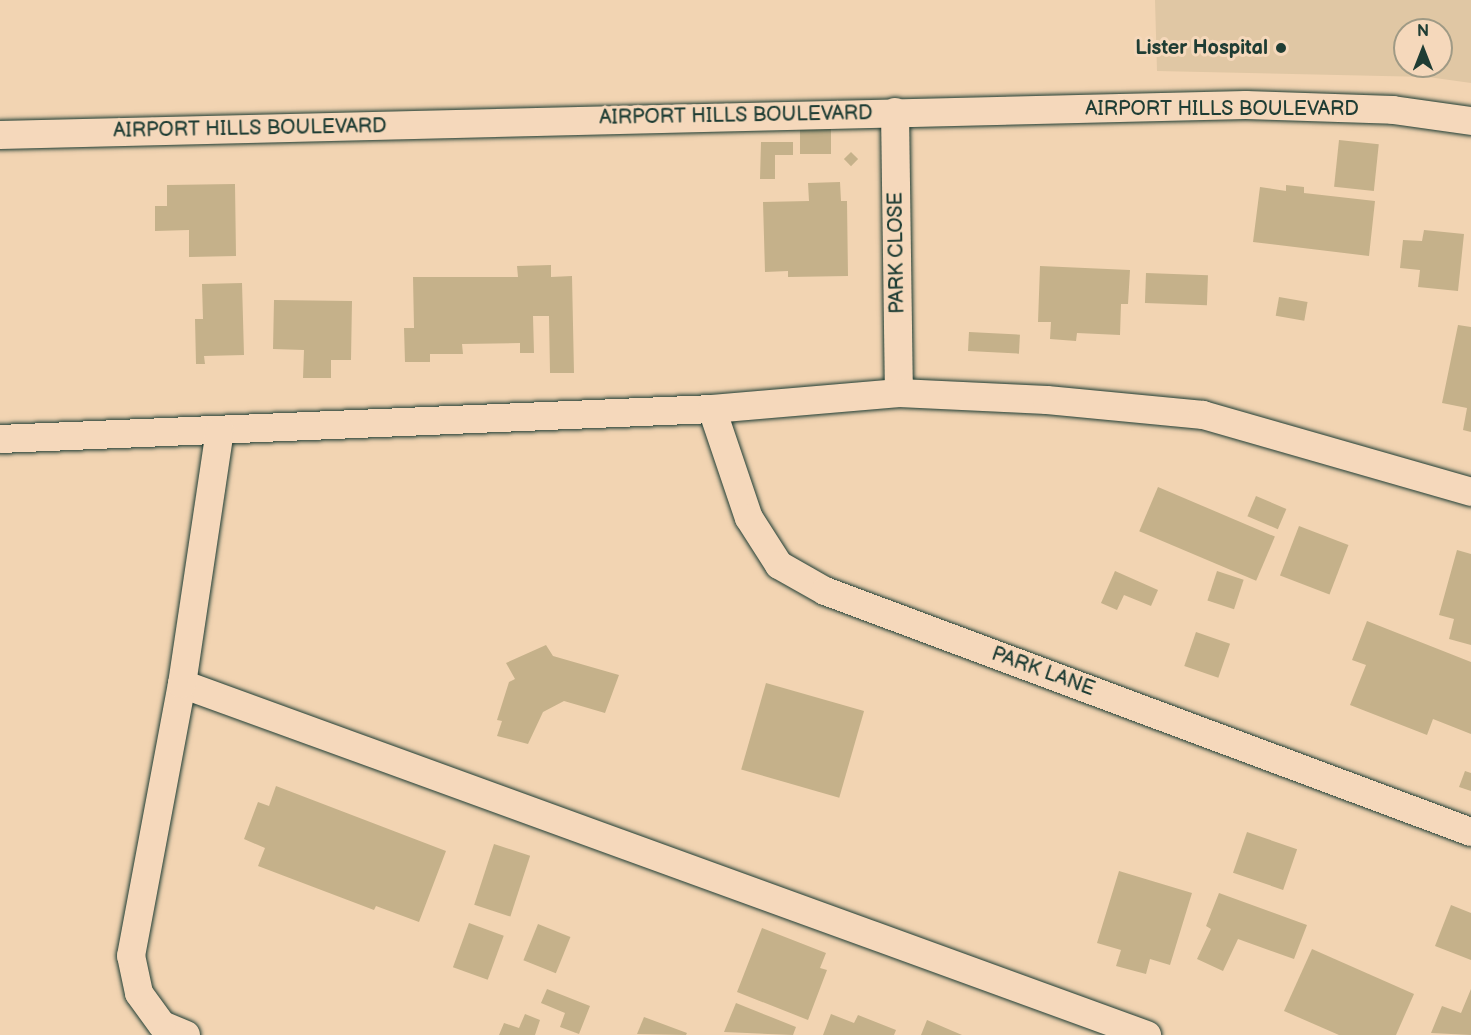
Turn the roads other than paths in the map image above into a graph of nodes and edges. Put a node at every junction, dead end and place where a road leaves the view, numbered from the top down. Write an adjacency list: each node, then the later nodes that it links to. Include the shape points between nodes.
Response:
1 (895, 112): 2 (street, AIRPORT HILLS BOULEVARD, via 1246,105 1393,110); 3 (street, AIRPORT HILLS BOULEVARD); 4 (street, PARK CLOSE)
2 (1471, 122)
3 (0, 135)
4 (900, 393): 5 (street); 8 (street, via 1047,400 1203,415)
5 (712, 409): 6 (street); 10 (street, PARK LANE, via 749,518 779,565 825,591)
6 (220, 431): 7 (street); 9 (street)
7 (0, 439)
8 (1471, 492)
9 (182, 684): 11 (street, via 131,956 139,993 162,1025); 12 (street)
10 (1471, 832)
11 (186, 1035)
12 (1147, 1035)

